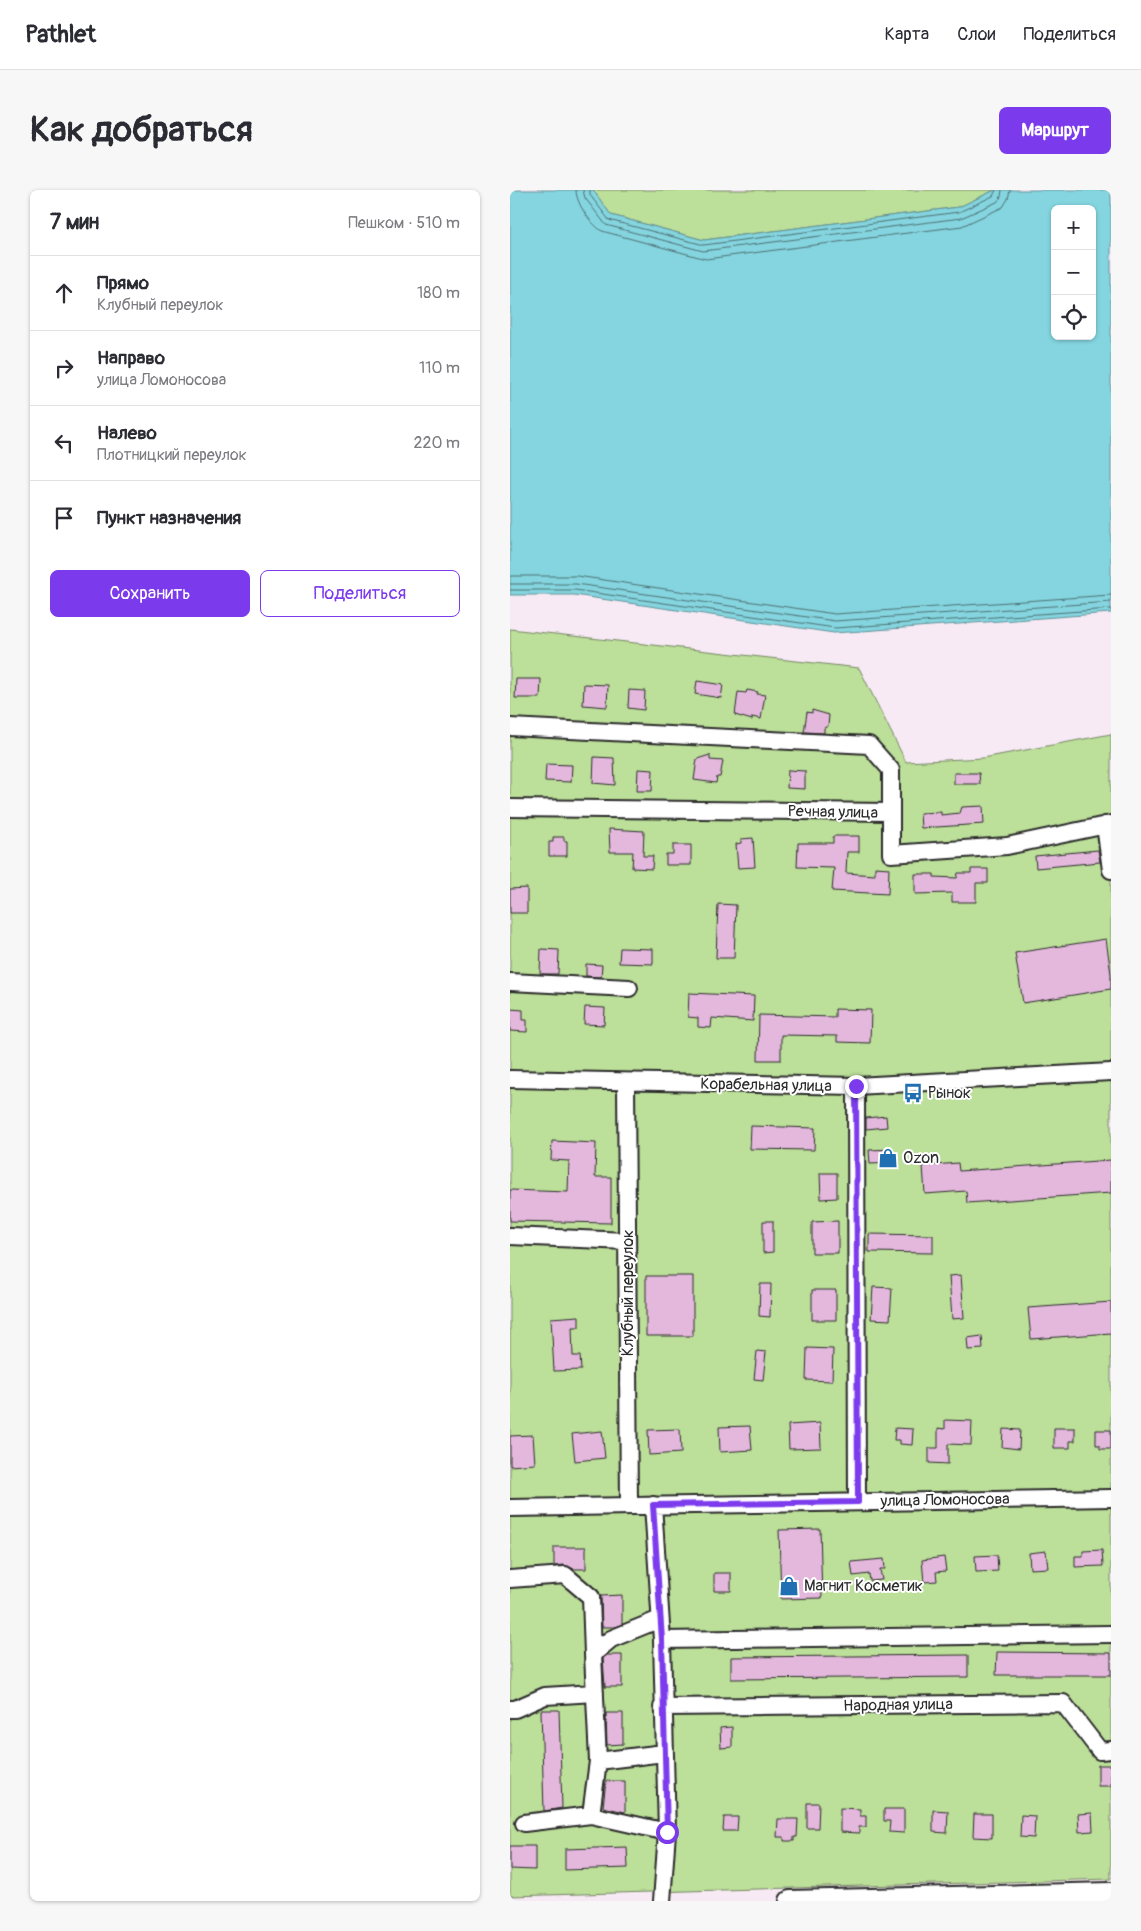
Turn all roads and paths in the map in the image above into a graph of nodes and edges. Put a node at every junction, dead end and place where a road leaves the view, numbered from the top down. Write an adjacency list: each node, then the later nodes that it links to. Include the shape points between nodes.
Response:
1 (510, 727): 3 (street, via 869,745 891,770)
2 (510, 808): 3 (street, Речная улица)
3 (891, 812): 4 (street, Речная улица, via 890,854 1007,846)
4 (1108, 825): 5 (street)
5 (1111, 870)
6 (510, 982): 7 (street)
7 (628, 988)
8 (1111, 1072): 11 (street, Корабельная улица)
9 (510, 1079): 10 (street, Корабельная улица)
10 (626, 1082): 11 (street, Корабельная улица); 13 (street, Клубный переулок)
11 (856, 1086): 15 (street)
12 (510, 1236): 13 (street)
13 (627, 1241): 16 (street, Клубный переулок)
14 (1111, 1498): 15 (street, улица Ломоносова)
15 (858, 1502): 17 (street, улица Ломоносова)
16 (629, 1505): 17 (street, улица Ломоносова); 18 (street, улица Ломоносова)
17 (653, 1505): 20 (street)
18 (510, 1508)
19 (510, 1579): 23 (street, via 565,1575 590,1597)
20 (660, 1619): 22 (street); 23 (street, via 611,1639)
21 (1111, 1634): 22 (street)
22 (662, 1640): 25 (street)
23 (593, 1654): 24 (street)
24 (595, 1693): 26 (street, via 546,1696); 29 (street)
25 (662, 1707): 27 (street, Народная улица, via 1063,1703 1100,1751); 28 (street)
26 (510, 1709)
27 (1111, 1750)
28 (664, 1753): 29 (street); 32 (street)
29 (598, 1761): 30 (street)
30 (591, 1815): 31 (street); 32 (street)
31 (524, 1822)
32 (667, 1832): 34 (street)
33 (1111, 1893): 36 (main road)
34 (662, 1901)
35 (790, 1901): 36 (main road)
36 (824, 1901)

